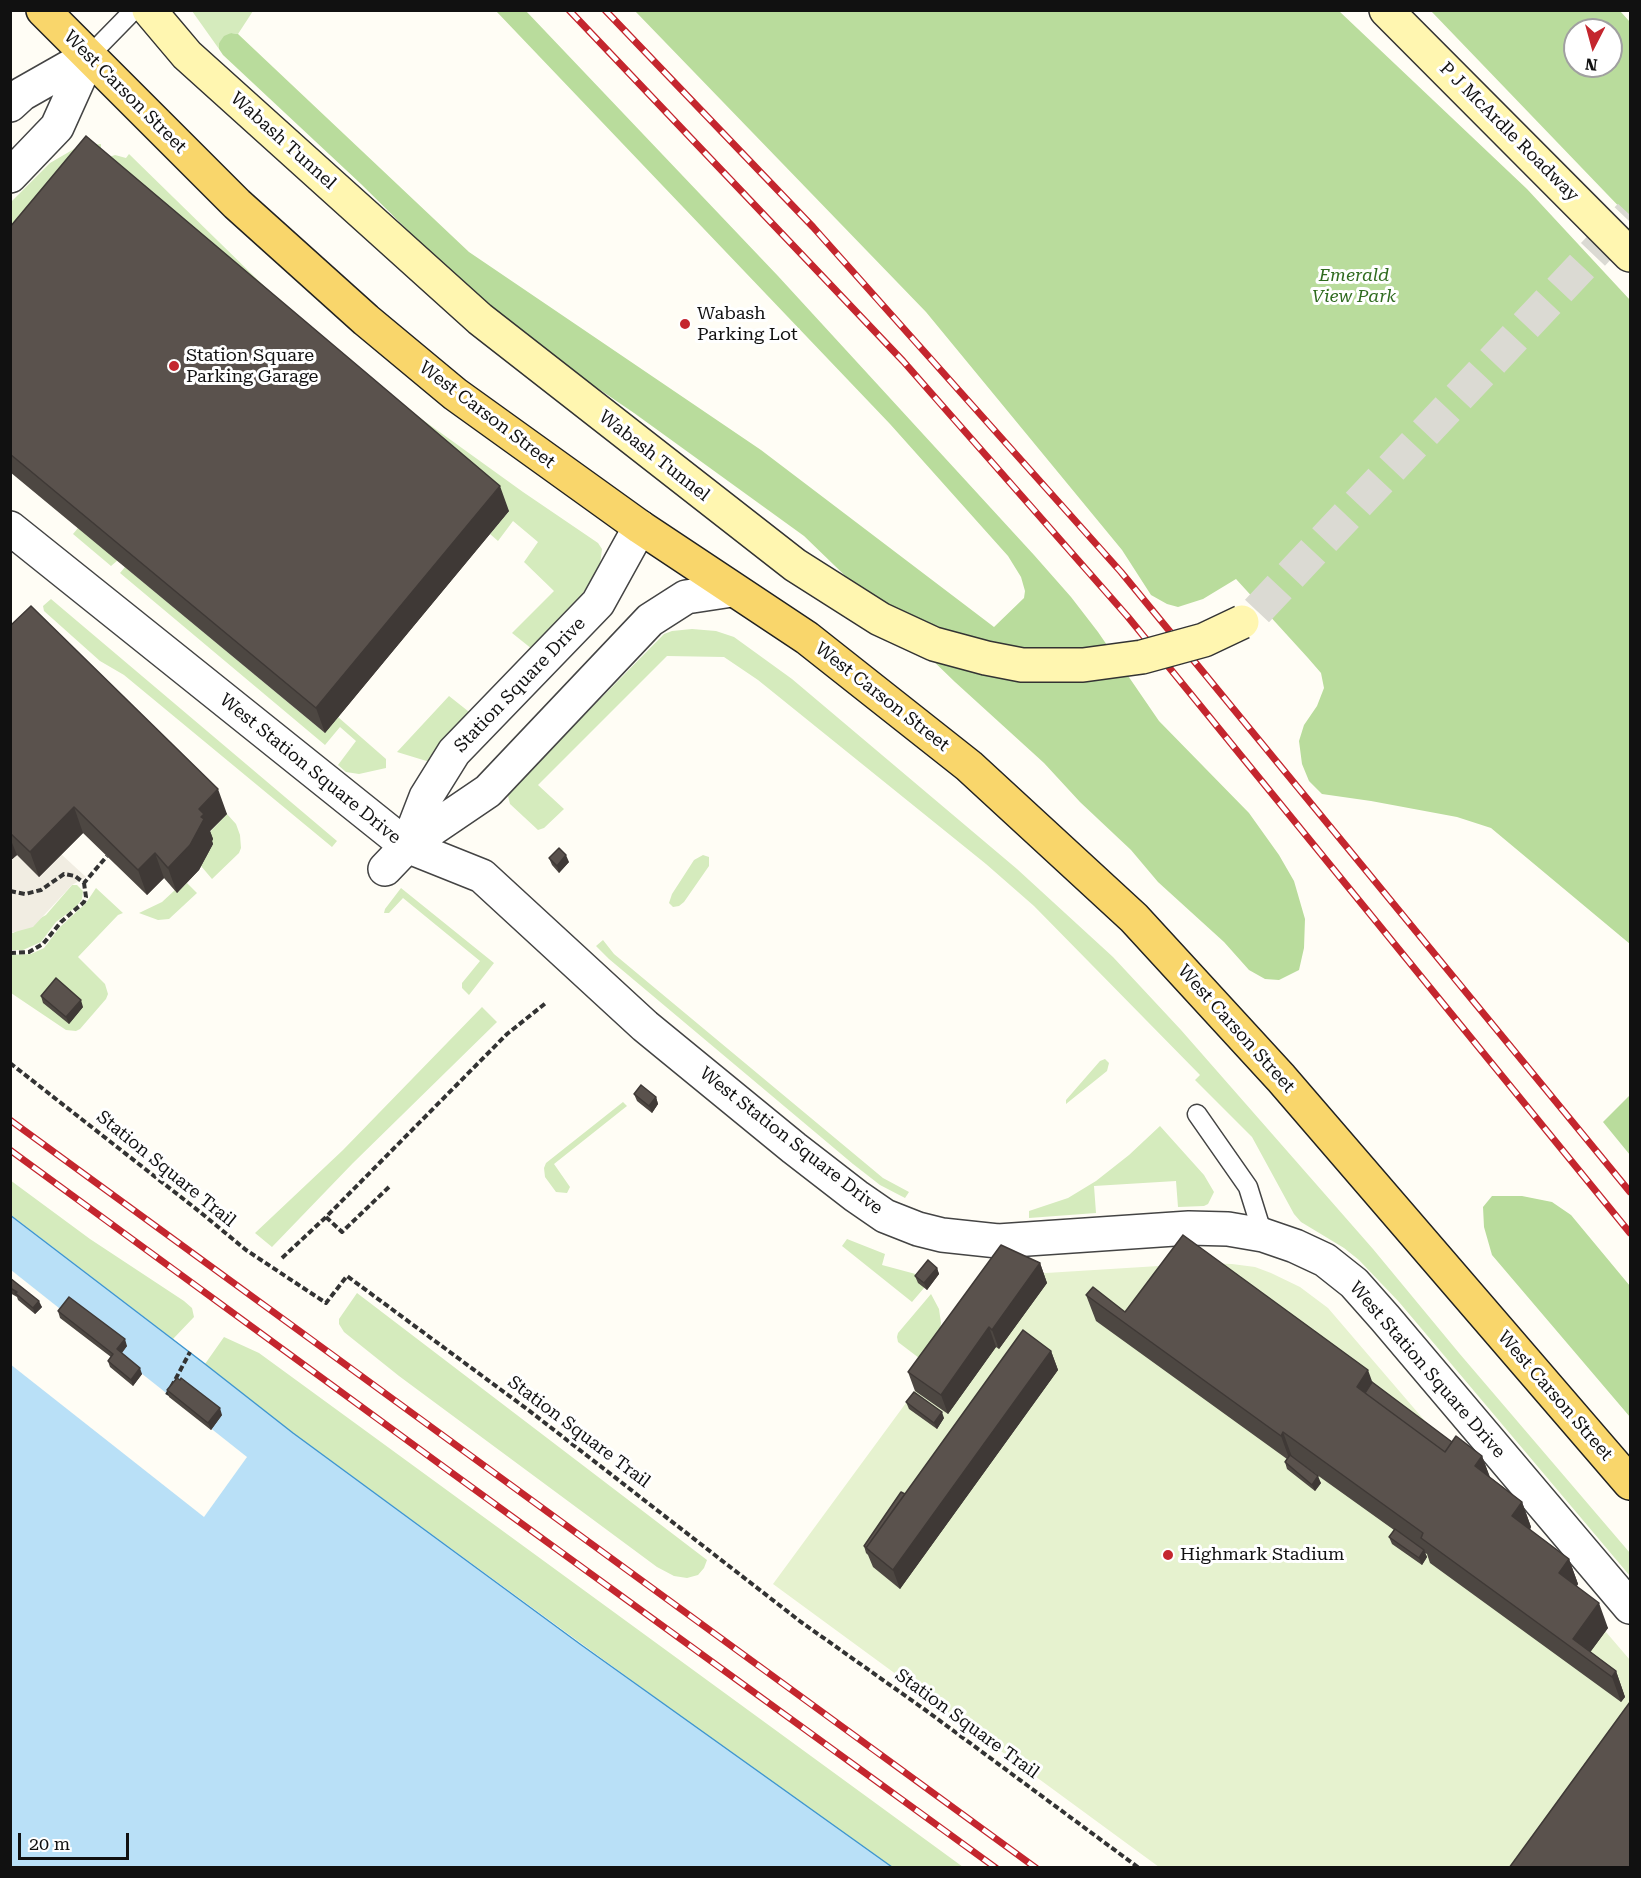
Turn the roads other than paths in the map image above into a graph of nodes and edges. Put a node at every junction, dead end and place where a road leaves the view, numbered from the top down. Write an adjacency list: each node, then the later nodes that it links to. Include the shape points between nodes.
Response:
1 (43, 10): 5 (main road, West Carson Street)
2 (134, 10): 5 (lane)
3 (149, 10): 12 (street, Wabash Tunnel, bridge, via 188,55 480,319 795,565 880,619 934,644 975,655 1022,664 1083,665 1142,657 1204,640)
4 (1386, 10): 8 (street, P J McArdle Roadway)
5 (89, 56): 6 (street, via 22,94); 7 (street, via 57,127); 9 (main road, West Carson Street, via 237,204 366,320 455,394)
6 (10, 105)
7 (10, 176)
8 (1630, 255)
9 (640, 527): 11 (main road, West Carson Street); 13 (street, Station Square Drive, via 598,603)
10 (10, 528): 15 (street, West Station Square Drive)
11 (732, 590): 14 (street, via 686,597 668,607); 18 (main road, West Carson Street, via 807,638 969,766 1134,918 1281,1078)
12 (1250, 616)
13 (507, 698): 14 (street); 15 (street, Station Square Drive, via 454,752)
14 (548, 728): 15 (street, via 488,792)
15 (396, 858): 17 (street, West Station Square Drive, via 482,876 645,1026 803,1155 885,1216 942,1235 998,1241 1189,1228)
16 (1197, 1114): 17 (lane, via 1248,1187)
17 (1263, 1235): 19 (street, West Station Square Drive, via 1324,1260 1354,1283)
18 (1630, 1484)
19 (1630, 1607)

